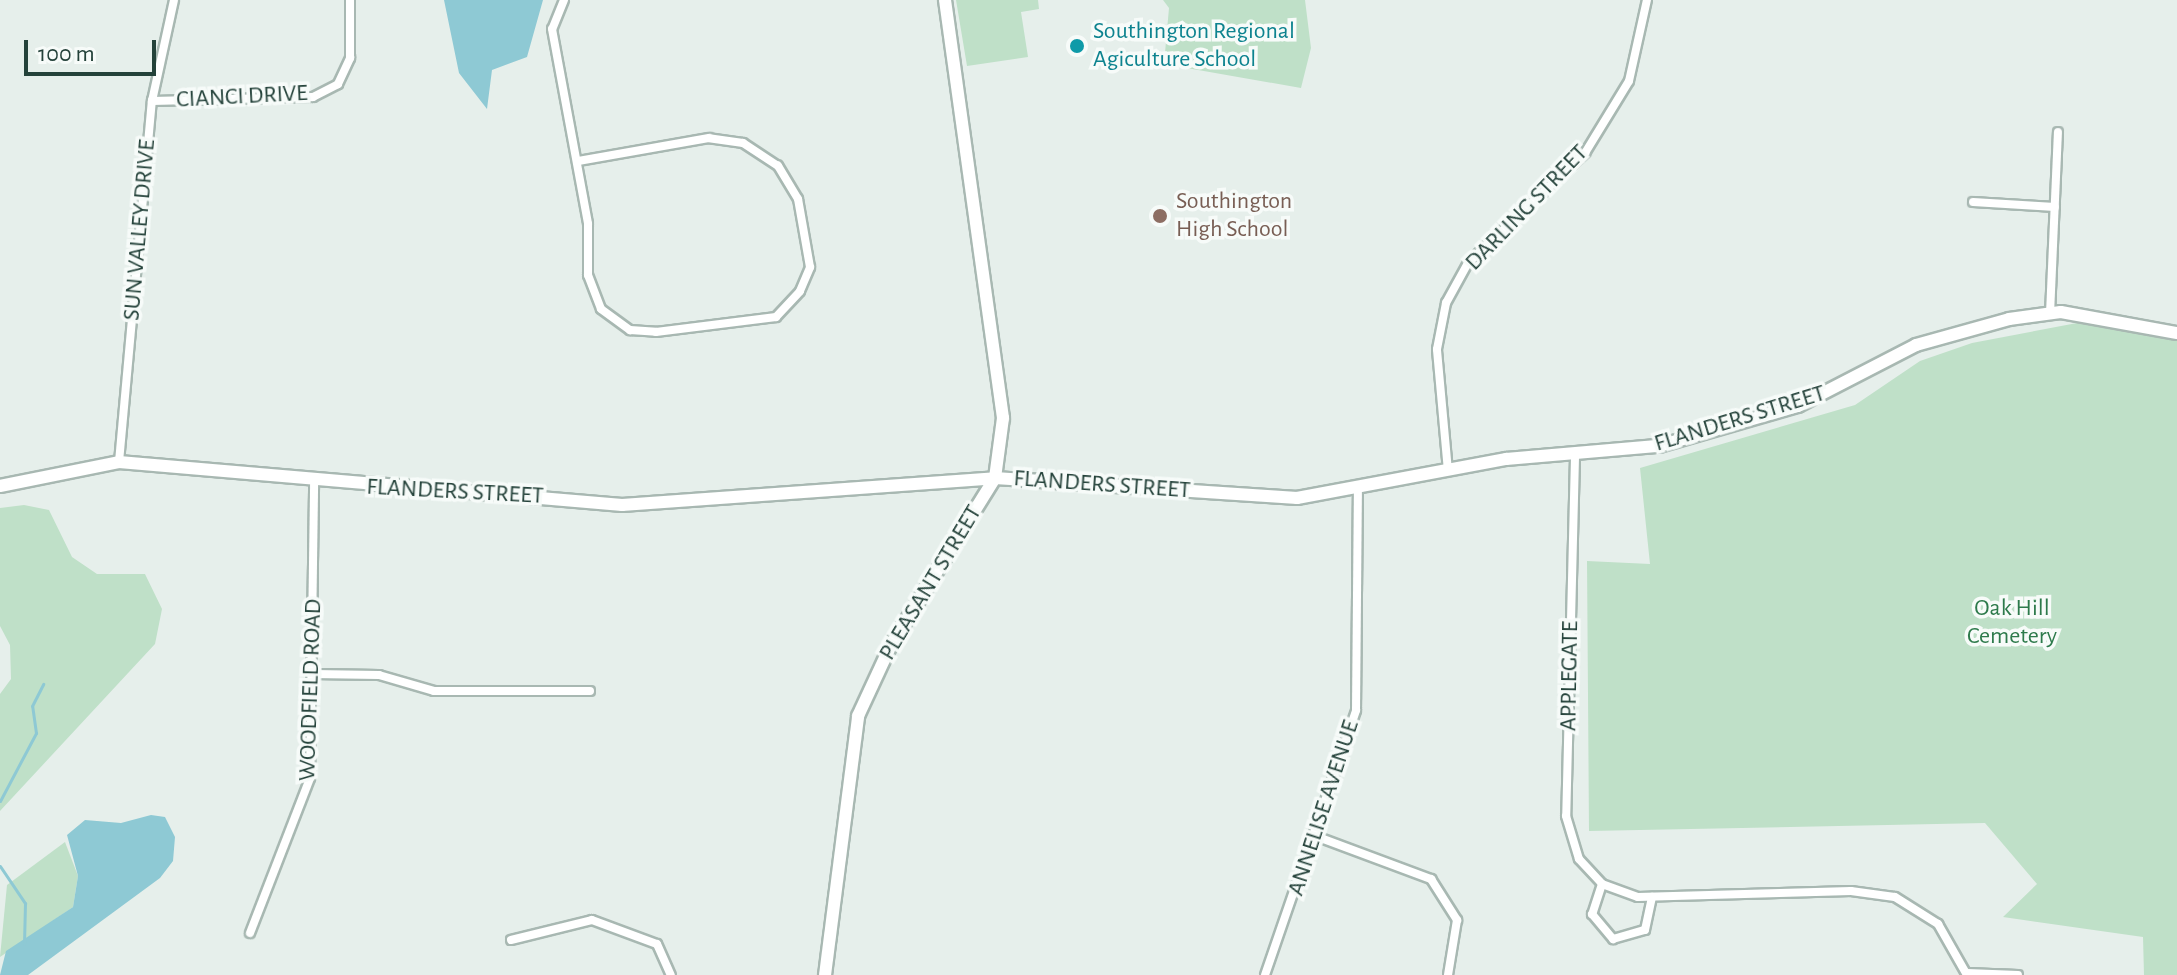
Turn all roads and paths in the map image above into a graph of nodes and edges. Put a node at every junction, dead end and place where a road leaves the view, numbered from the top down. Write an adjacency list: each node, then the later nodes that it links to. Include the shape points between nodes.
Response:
1 (174, 0): 6 (street, SUN VALLEY DRIVE)
2 (350, 0): 6 (street, CIANCI DRIVE, via 350,58 338,84 313,97)
3 (564, 0): 8 (street, via 552,29)
4 (945, 0): 16 (street, PLEASANT STREET, via 1003,418)
5 (1647, 0): 15 (street, DARLING STREET, via 1629,81 1585,153 1468,263 1446,303 1437,349)
6 (152, 101): 14 (street, SUN VALLEY DRIVE)
7 (2058, 132): 10 (street)
8 (578, 161): 8 (street, via 588,275 601,309 630,330 776,317 800,291 810,267 798,199 778,166 743,143 709,138)
9 (1973, 202): 10 (street)
10 (2055, 207): 11 (street)
11 (2050, 314): 12 (street, FLANDERS STREET); 13 (street, FLANDERS STREET, via 1916,345 1798,406 1659,446)
12 (2177, 333)
13 (1575, 457): 15 (street, FLANDERS STREET); 23 (street, APPLEGATE, via 1566,816 1579,859)
14 (119, 462): 17 (street, FLANDERS STREET); 18 (street, FLANDERS STREET)
15 (1448, 471): 19 (street, FLANDERS STREET)
16 (995, 478): 17 (street, FLANDERS STREET, via 622,505); 19 (street, FLANDERS STREET, via 1297,498); 29 (street, PLEASANT STREET, via 891,645 858,716)
17 (314, 484): 20 (street, WOODFIELD ROAD)
18 (0, 486)
19 (1358, 492): 22 (street, ANNELISE AVENUE, via 1356,710)
20 (313, 674): 21 (street, via 379,675 434,691); 25 (street, WOODFIELD ROAD, via 307,798)
21 (590, 691)
22 (1318, 837): 30 (street, ANNELISE AVENUE); 31 (street, via 1431,879 1457,920)
23 (1602, 884): 24 (street); 24 (street, via 1592,914 1613,939 1645,930)
24 (1652, 897): 27 (street, via 1880,893 1938,924)
25 (250, 933)
26 (511, 940): 28 (street, via 592,920 657,944)
27 (1967, 974): 32 (street)
28 (671, 975)
29 (825, 975)
30 (1265, 975)
31 (1448, 975)
32 (2018, 975)

